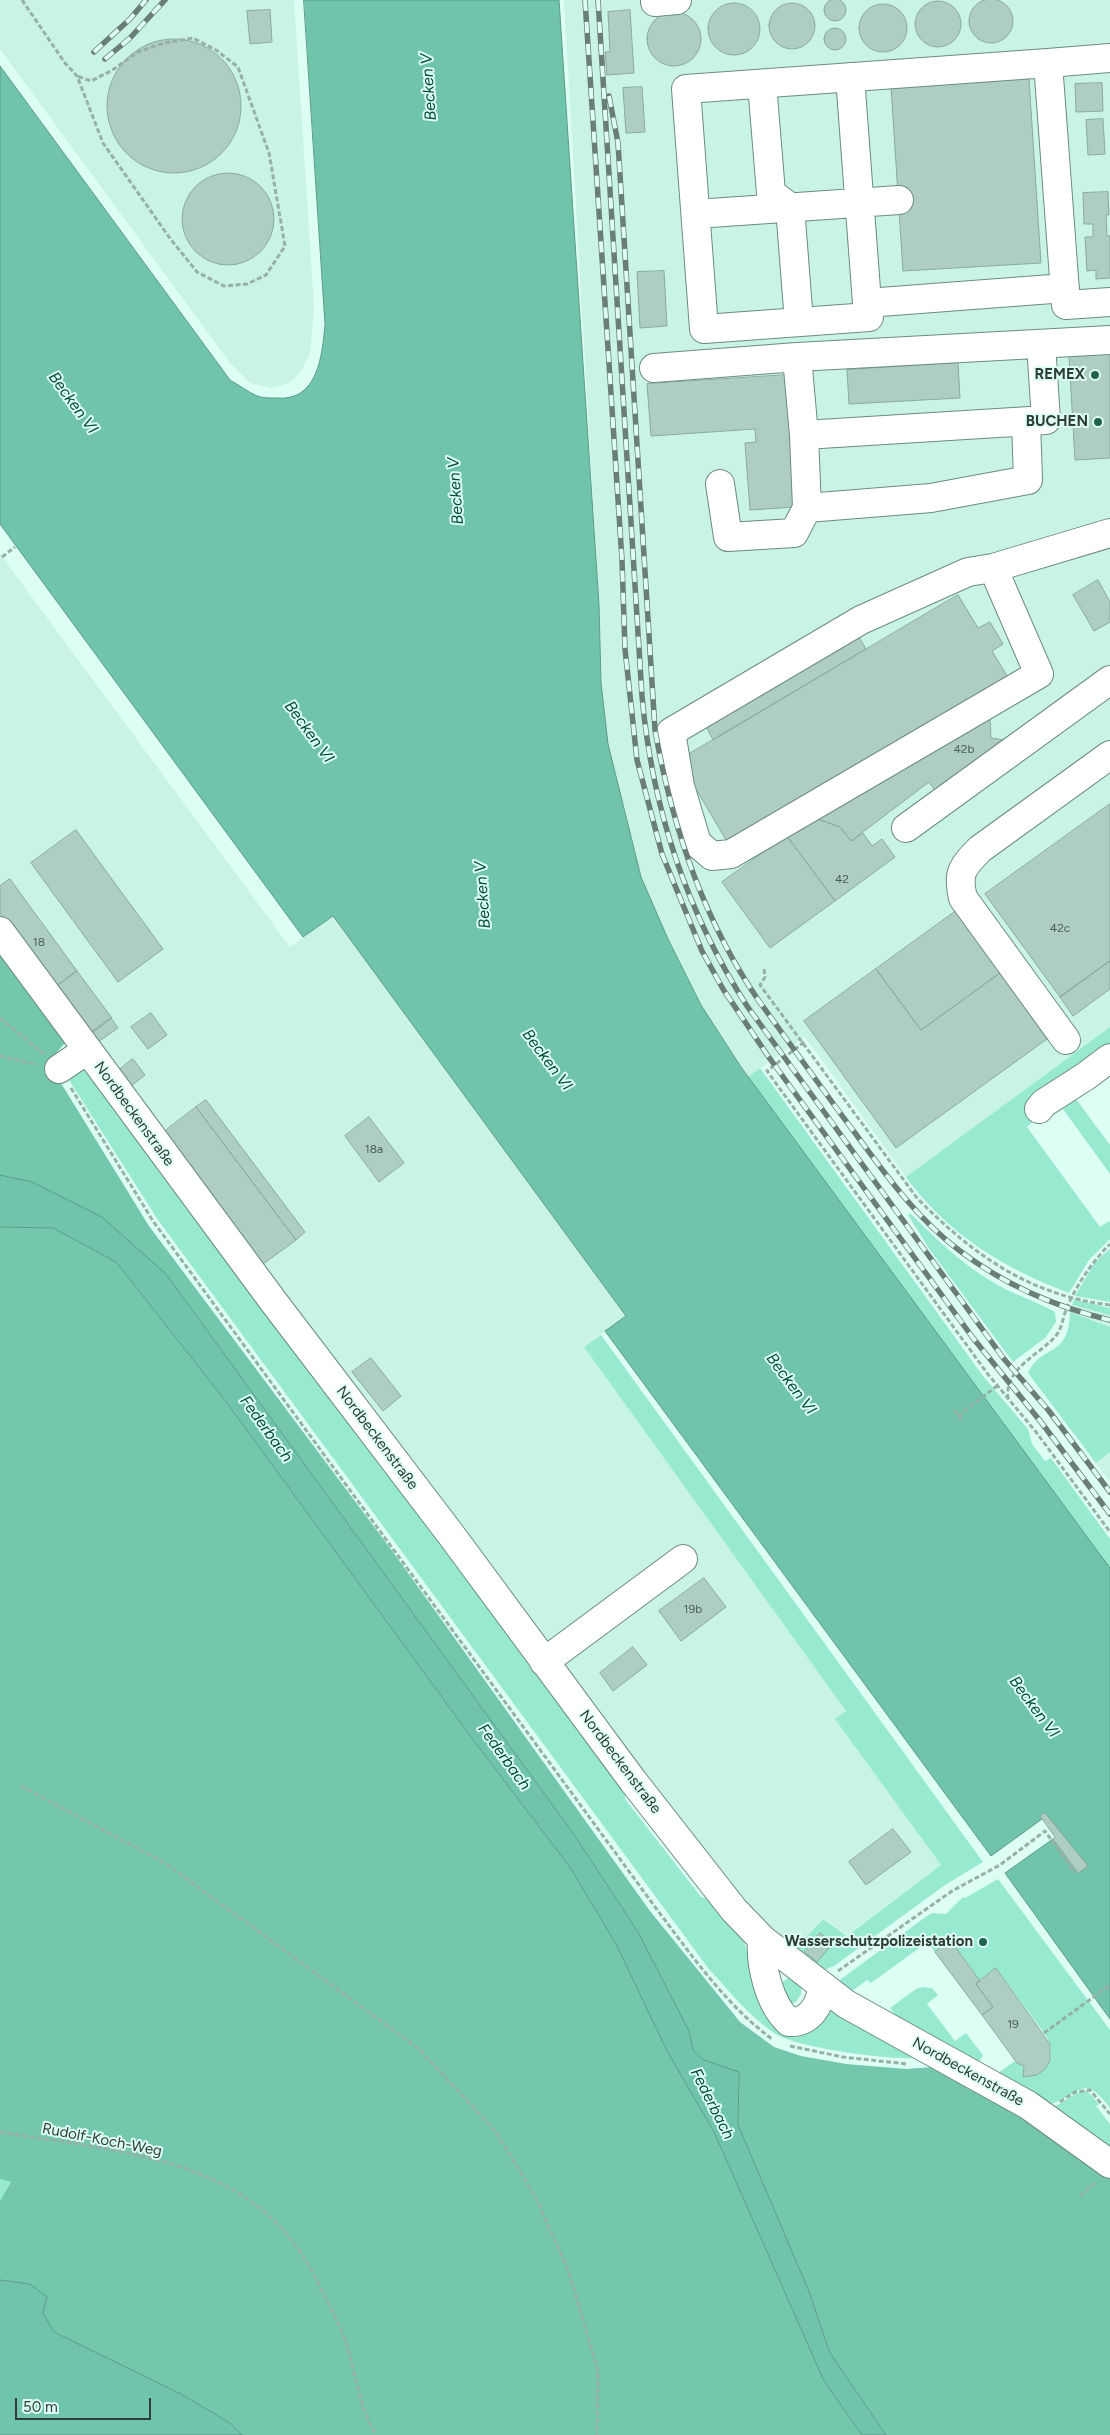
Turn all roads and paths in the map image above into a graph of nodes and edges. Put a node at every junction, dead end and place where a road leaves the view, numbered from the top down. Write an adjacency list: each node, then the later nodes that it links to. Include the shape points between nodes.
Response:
1 (22, 0): 4 (path)
2 (1110, 58): 3 (street)
3 (1048, 63): 5 (street); 11 (street)
4 (77, 76): 4 (path, via 91,81 138,52 193,38 238,67 269,153 285,246 266,275 247,284 224,286 197,272 103,143)
5 (850, 77): 6 (street); 8 (street)
6 (762, 84): 9 (street, via 771,193); 10 (street, via 686,89)
7 (898, 200): 8 (street)
8 (860, 202): 9 (street); 13 (street)
9 (790, 207): 10 (street); 14 (street)
10 (696, 214): 14 (street, via 704,329)
11 (1065, 288): 12 (street, via 1066,305); 13 (street)
12 (1110, 302)
13 (867, 303): 14 (street, via 868,317)
14 (798, 322)
15 (1110, 340): 16 (street)
16 (1041, 344): 17 (street); 19 (street, via 1046,420)
17 (797, 357): 18 (street); 20 (street)
18 (654, 368)
19 (1026, 422): 20 (street); 22 (street, via 1028,480 931,498)
20 (804, 435): 22 (street)
21 (720, 484): 22 (street, via 728,537 794,533)
22 (807, 508)
23 (1110, 533): 26 (street)
24 (15, 547): 25 (path)
25 (2, 557)
26 (993, 568): 26 (street, via 968,572 861,620 671,732 680,786 698,843 712,856 731,854 1038,674)
27 (1110, 680): 29 (street)
28 (1110, 755): 33 (street, via 980,849 963,867 960,883 963,898)
29 (906, 828)
30 (0, 931): 35 (street, Nordbeckenstraße)
31 (764, 969): 34 (path, via 765,977 760,985)
32 (0, 1018): 38 (path)
33 (1066, 1040)
34 (804, 1042): 41 (path, via 918,1198 938,1219 986,1260 1032,1284); 43 (path, via 767,1070)
35 (87, 1050): 38 (street); 50 (street, Nordbeckenstraße)
36 (0, 1056): 38 (path)
37 (1110, 1058): 39 (street)
38 (59, 1069): 57 (path, via 153,1221 658,1911 733,2006)
39 (1040, 1109)
40 (1110, 1244): 41 (path, via 1094,1260)
41 (1072, 1297): 42 (path); 44 (path, via 1055,1337 1015,1372)
42 (1110, 1305)
43 (997, 1386): 44 (path); 46 (path)
44 (1008, 1400): 48 (path, via 1036,1432)
45 (954, 1410): 46 (path)
46 (958, 1416): 47 (path)
47 (963, 1422)
48 (1110, 1532)
49 (684, 1559): 50 (street)
50 (544, 1662): 53 (street, Nordbeckenstraße, via 734,1910)
51 (20, 1786): 65 (path, via 165,1863 419,2049 496,2132 536,2198 569,2272 598,2371)
52 (1075, 1873): 55 (path, via 1045,1831 1000,1865 952,1891 835,1974)
53 (762, 1939): 55 (street, Nordbeckenstraße); 55 (street, via 761,1954 774,2002 790,2022 805,2019 814,2010 821,2000)
54 (1110, 1985): 56 (path)
55 (822, 1988): 59 (street, Nordbeckenstraße)
56 (1044, 2033)
57 (774, 2040)
58 (783, 2043): 59 (path, via 843,2057 902,2064 926,2060)
59 (931, 2051): 60 (street, Nordbeckenstraße)
60 (1028, 2105): 61 (path, via 1044,2102 1054,2105 1085,2089 1096,2096); 63 (street, Nordbeckenstraße)
61 (1110, 2114)
62 (0, 2132): 64 (path, Rudolf-Koch-Weg, via 138,2156 205,2175 239,2192 265,2212 293,2242 324,2294 345,2338 366,2417)
63 (1110, 2164)
64 (376, 2435)
65 (597, 2435)

